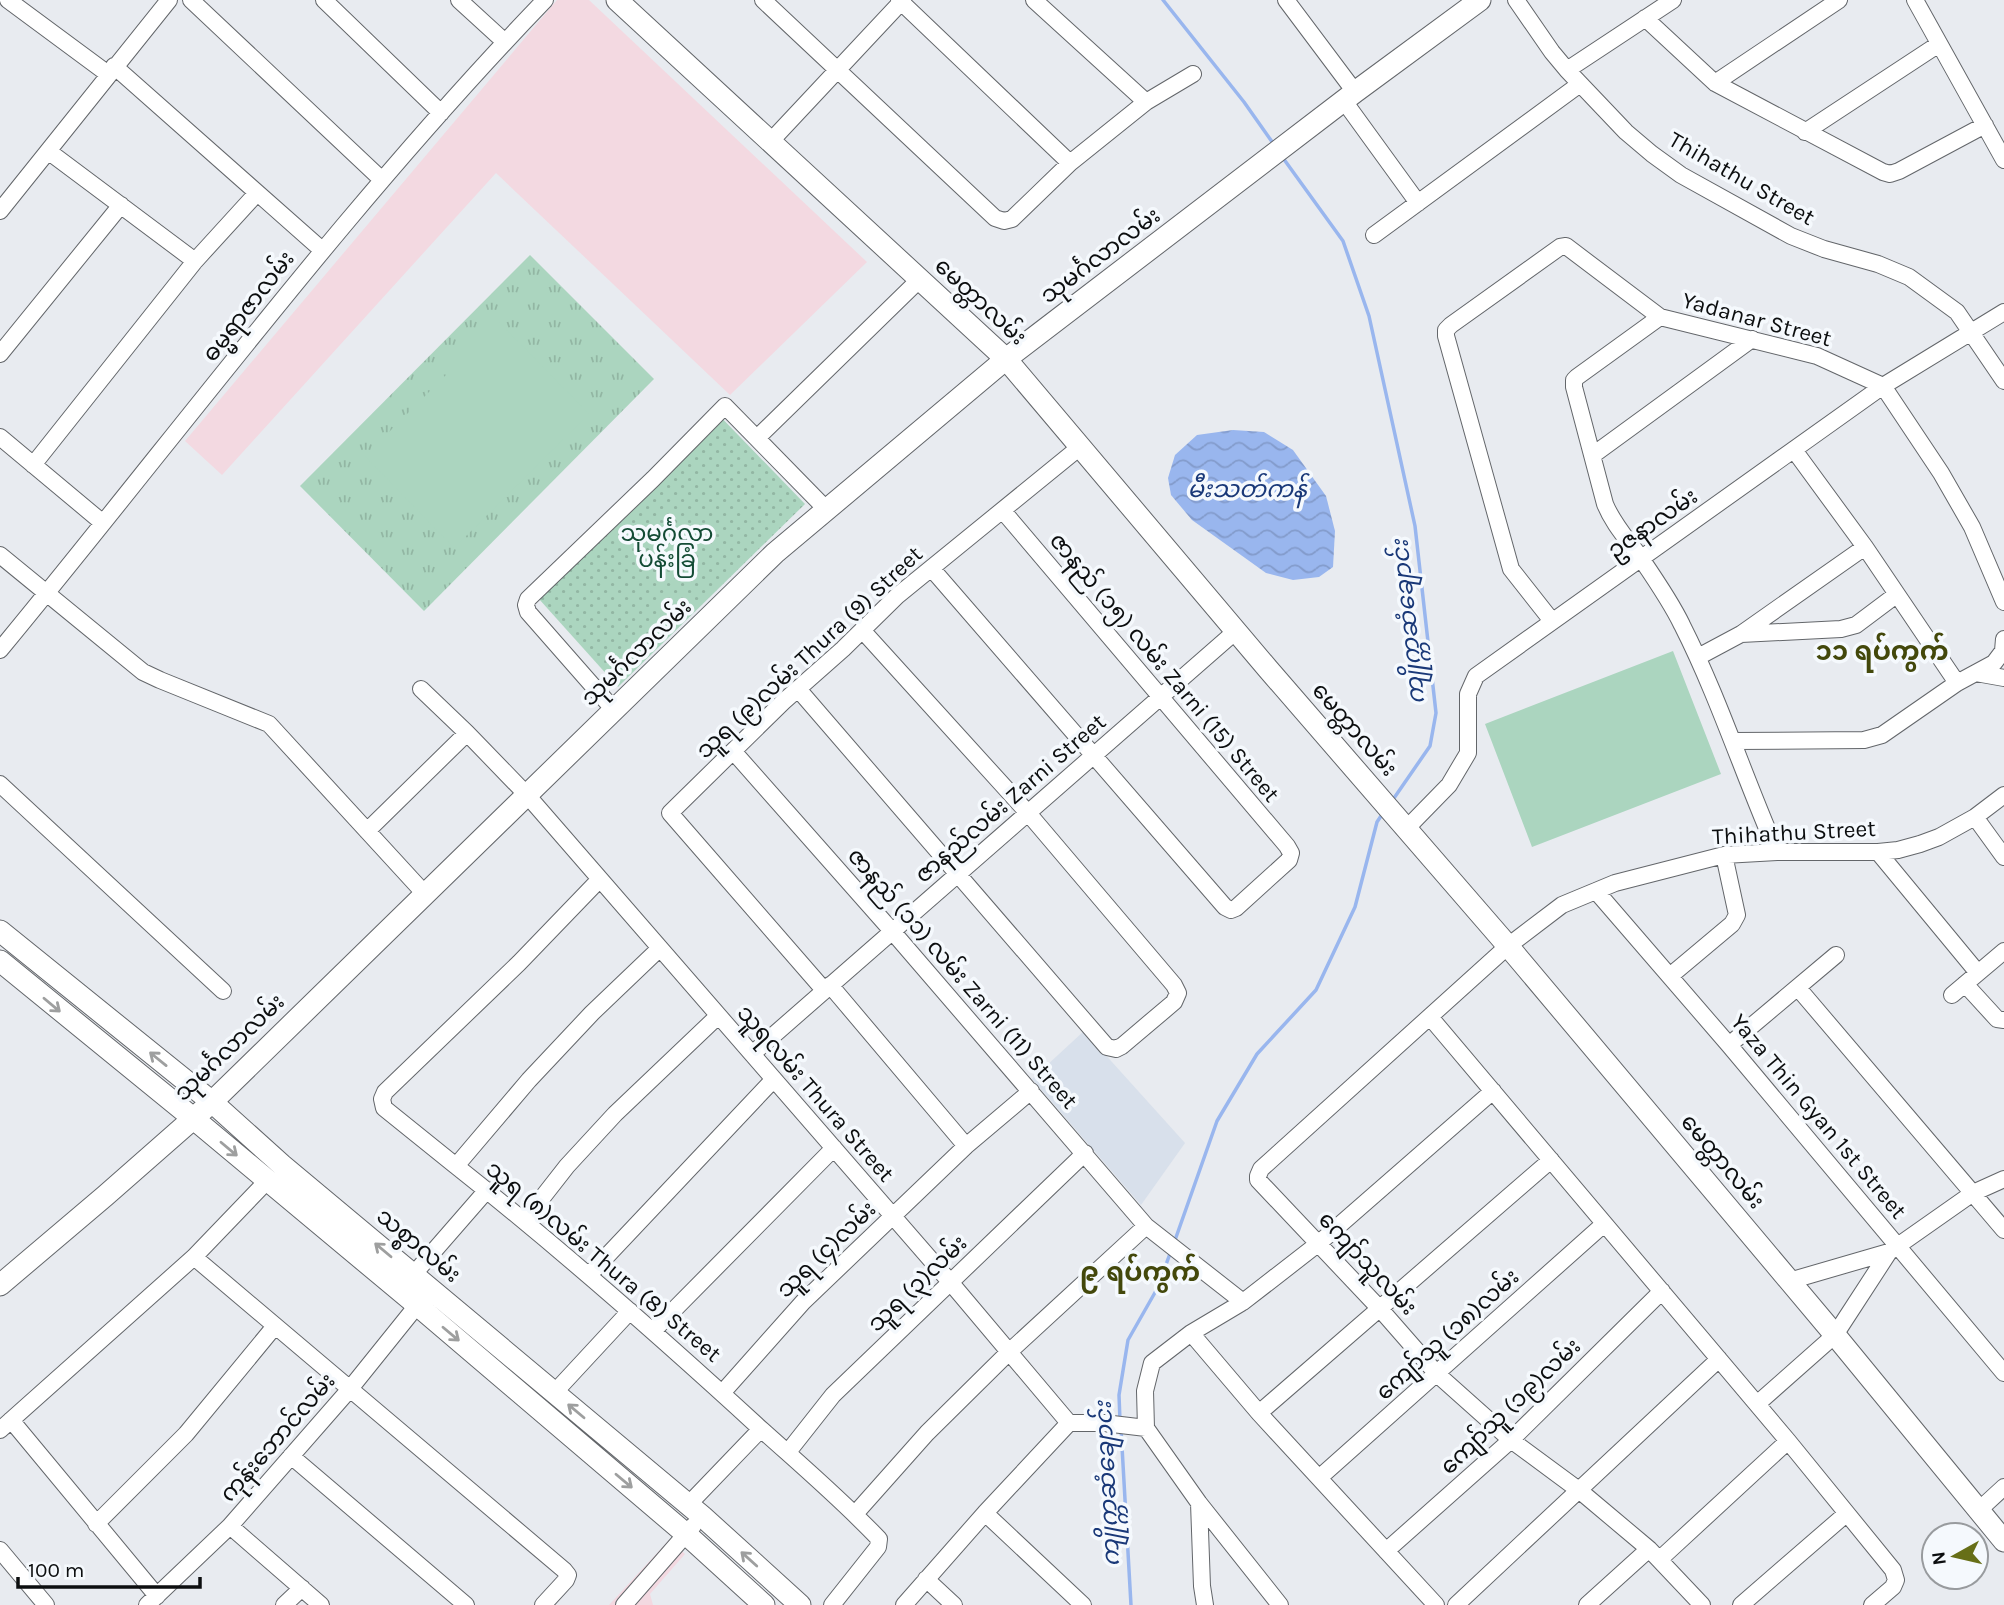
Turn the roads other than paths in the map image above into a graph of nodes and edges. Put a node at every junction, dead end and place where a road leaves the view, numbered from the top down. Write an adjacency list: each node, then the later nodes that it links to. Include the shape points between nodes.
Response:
1 (169, 0): 22 (street)
2 (191, 0): 36 (street)
3 (324, 0): 29 (street)
4 (459, 0): 19 (street)
5 (545, 0): 19 (street, ဓမ္မရာဇာလမ်း)
6 (617, 0): 32 (main road, မေတ္တာလမ်း)
7 (763, 0): 21 (street)
8 (1034, 0): 28 (street)
9 (1286, 0): 27 (street)
10 (1480, 0): 27 (main road, သုမင်္ဂလာလမ်း)
11 (1517, 0): 23 (street, Thihathu Street)
12 (1674, 0): 18 (street)
13 (1839, 0): 25 (street)
14 (1915, 0): 20 (street)
15 (11, 1): 17 (street); 22 (street)
16 (901, 1): 21 (street); 35 (street)
17 (0, 16)
18 (1645, 18): 23 (street); 25 (street)
19 (505, 41): 29 (street, ဓမ္မရာဇာလမ်း)
20 (1939, 44): 30 (street); 31 (street)
21 (837, 69): 32 (street); 35 (street, via 995,218 1012,219)
22 (111, 70): 33 (street); 37 (street)
23 (1567, 70): 26 (street, Thihathu Street)
24 (1193, 74): 28 (street)
25 (1716, 83): 31 (street)
26 (1580, 84): 38 (street); 47 (street, Thihathu Street, via 1626,132 1681,175 1791,236 1909,277 1957,312)
27 (1350, 97): 38 (street); 50 (main road, သုမင်္ဂလာလမ်း)
28 (1146, 102): 35 (street)
29 (441, 113): 36 (street, ဓမ္မရာဇာလမ်း)
30 (1985, 125): 31 (street, via 1890,174); 34 (street)
31 (1805, 132)
32 (770, 142): 44 (main road, မေတ္တာလမ်း)
33 (48, 151): 39 (street); 40 (street)
34 (2004, 160)
35 (1069, 163)
36 (381, 179): 42 (street, ဓမ္မရာဇာလမ်း)
37 (257, 193): 42 (street); 43 (street)
38 (1418, 203): 41 (street)
39 (121, 205): 43 (street); 49 (street)
40 (0, 211)
41 (1374, 235)
42 (322, 250): 61 (street, ဓမ္မရာဇာလမ်း)
43 (195, 261): 58 (street)
44 (920, 279): 50 (main road, မေတ္တာလမ်း); 54 (street)
45 (2004, 312): 47 (street, ဥဇနာလမ်း)
46 (1660, 317): 48 (street, Yadanar Street); 57 (street, via 1574,380); 69 (street, via 1566,246 1446,330 1511,569)
47 (1971, 333): 51 (street, Thihathu Street); 52 (street, ဥဇနာလမ်း)
48 (1752, 339): 52 (street, Yadanar Street, via 1817,356); 57 (street)
49 (0, 354)
50 (1006, 359): 55 (main road, မေတ္တာလမ်း); 59 (main road, သုမင်္ဂလာလမ်း)
51 (2004, 381)
52 (1883, 386): 56 (street, ဥဇနာလမ်း); 68 (street, via 1972,527)
53 (0, 437): 58 (street)
54 (757, 438): 59 (street); 82 (street, via 725,406 528,599 528,612)
55 (1080, 447): 60 (street, သူရ (၉)လမ်း Thura (9) Street); 71 (main road, မေတ္တာလမ်း)
56 (1794, 450): 62 (street); 64 (street, ဥဇနာလမ်း)
57 (1593, 455): 64 (street, via 1609,515)
58 (33, 465): 61 (street)
59 (827, 510): 82 (main road, သုမင်္ဂလာလမ်း, via 775,554)
60 (1003, 511): 65 (street, သူရ (၉)လမ်း Thura (9) Street); 81 (street, ဇာနည် (၁၅) လမ်း Zarni (15) Street)
61 (103, 523): 66 (street, ဓမ္မရာဇာလမ်း)
62 (1865, 547): 67 (street); 72 (street)
63 (0, 555): 66 (street)
64 (1641, 558): 69 (street, ဥဇနာလမ်း); 75 (street)
65 (932, 569): 70 (street, သူရ (၉)လမ်း Thura (9) Street); 86 (street)
66 (47, 593): 74 (street, ဓမ္မရာဇာလမ်း); 93 (street, via 143,671 270,724)
67 (1896, 595): 72 (street, via 1856,625 1841,629); 78 (street)
68 (2004, 602)
69 (1552, 621): 92 (street, ဥဇနာလမ်း, via 1476,676 1468,694 1468,752 1449,785)
70 (862, 630): 80 (street, သူရ (၉)လမ်း Thura (9) Street); 90 (street)
71 (1236, 631): 81 (street, ဇာနည်လမ်း Zarni Street); 92 (main road, မေတ္တာလမ်း)
72 (1741, 634): 75 (street)
73 (2004, 639): 76 (street, via 2000,657)
74 (0, 650)
75 (1698, 657): 84 (street)
76 (1976, 674): 77 (street); 78 (street)
77 (2004, 678)
78 (1957, 683): 84 (street, via 1882,735 1864,740)
79 (421, 689): 83 (street, သူရလမ်း Thura Street)
80 (798, 689): 85 (street, သူရ (၉)လမ်း Thura (9) Street); 98 (street)
81 (1160, 697): 86 (street, ဇာနည်လမ်း Zarni Street); 86 (street, ဇာနည် (၁၅) လမ်း Zarni (15) Street, via 1291,853 1289,860 1236,908 1225,907)
82 (614, 710): 88 (main road, သုမင်္ဂလာလမ်း)
83 (467, 733): 88 (street, သူရလမ်း Thura Street); 93 (street)
84 (1733, 741): 94 (street)
85 (733, 751): 103 (street, ဇာနည် (၁၁) လမ်း Zarni (11) Street); 111 (street, သူရ (၉)လမ်း Thura (9) Street, via 670,813)
86 (1093, 756): 90 (street, ဇာနည်လမ်း Zarni Street)
87 (0, 784): 113 (street)
88 (527, 795): 99 (street, သူရလမ်း Thura Street); 101 (main road, သုမင်္ဂလာလမ်း)
89 (2004, 795): 91 (street, Thihathu Street)
90 (1028, 813): 98 (street, ဇာနည်လမ်း Zarni Street); 98 (street, via 1178,993 1174,1002 1116,1049 1107,1047)
91 (1975, 817): 95 (street, Thihathu Street, via 1938,838); 97 (street)
92 (1406, 829): 104 (main road, မေတ္တာလမ်း)
93 (367, 831): 101 (street)
94 (1777, 852): 95 (street, Thihathu Street); 96 (street, Thihathu Street)
95 (1878, 852): 110 (street)
96 (1724, 855): 100 (street, Thihathu Street); 109 (street, via 1737,915)
97 (2004, 857)
98 (959, 873): 103 (street, ဇာနည်လမ်း Zarni Street)
99 (599, 880): 105 (street, သူရလမ်း Thura Street); 129 (street, via 385,1092 384,1108)
100 (1596, 891): 104 (street, Thihathu Street, via 1562,905); 109 (street, Yaza Thin Gyan 1st Street)
101 (425, 894): 123 (main road, သုမင်္ဂလာလမ်း)
102 (0, 931): 123 (main road, သစ္စာလမ်း, one-way to 102)
103 (892, 931): 111 (street, ဇာနည်လမ်း Zarni Street); 121 (street, ဇာနည် (၁၁) လမ်း Zarni (11) Street)
104 (1508, 946): 116 (street, ကျော်သူလမ်း); 144 (main road, မေတ္တာလမ်း)
105 (659, 949): 115 (street, သူရလမ်း Thura Street); 129 (street, သူရ (၈)လမ်း Thura (8) Street, via 529,1080)
106 (2004, 951): 110 (street)
107 (1836, 956): 112 (street)
108 (0, 961): 124 (main road, သစ္စာလမ်း, one-way to 124)
109 (1670, 976): 118 (street, Yaza Thin Gyan 1st Street)
110 (1971, 979): 114 (street); 117 (street, via 1997,1019)
111 (827, 987): 119 (street, ဇာနည်လမ်း Zarni Street); 125 (street)
112 (1798, 988): 118 (street); 133 (street)
113 (223, 990)
114 (1952, 995)
115 (718, 1016): 119 (street, သူရလမ်း Thura Street); 135 (street, via 615,1114)
116 (1430, 1017): 122 (street); 139 (street, ကျော်သူလမ်း, via 1261,1169 1258,1180)
117 (2004, 1020)
118 (1729, 1045): 140 (street, Yaza Thin Gyan 1st Street)
119 (752, 1054): 120 (street, သူရလမ်း Thura Street)
120 (774, 1080): 126 (street, သူရလမ်း Thura Street); 143 (street)
121 (1031, 1091): 125 (street, သူရ (၄)လမ်း); 127 (street, ဇာနည် (၁၁) လမ်း Zarni (11) Street)
122 (1493, 1091): 128 (street); 139 (street)
123 (212, 1102): 124 (main road, သုမင်္ဂလာလမ်း); 142 (main road, သစ္စာလမ်း, one-way to 123)
124 (194, 1119): 131 (main road, သစ္စာလမ်း, one-way to 131); 146 (main road, သုမင်္ဂလာလမ်း)
125 (966, 1146): 134 (street, သူရ (၄)လမ်း)
126 (834, 1148): 134 (street, သူရလမ်း Thura Street); 153 (street)
127 (1085, 1153): 138 (street, ဇာနည် (၁၁) လမ်း Zarni (11) Street); 145 (street, သူရ (၃)လမ်း)
128 (1551, 1160): 136 (street); 150 (street)
129 (456, 1166): 132 (street, သူရ (၈)လမ်း Thura (8) Street)
130 (2004, 1179): 133 (street)
131 (267, 1181): 141 (street); 148 (main road, သစ္စာလမ်း)
132 (487, 1191): 135 (street, သူရ (၈)လမ်း Thura (8) Street); 142 (street)
133 (1973, 1193): 137 (street); 140 (street)
134 (893, 1216): 145 (street, သူရလမ်း Thura Street); 161 (street, သူရ (၄)လမ်း, via 803,1302)
135 (524, 1221): 143 (street, သူရ (၈)လမ်း Thura (8) Street)
136 (1604, 1224): 147 (street); 159 (street, ကျော်သူ (၁၈)လမ်း)
137 (2004, 1230)
138 (1152, 1231): 149 (street, ဇာနည် (၁၁) လမ်း Zarni (11) Street); 156 (street)
139 (1319, 1243): 149 (street); 150 (street, ကျော်သူလမ်း)
140 (1894, 1249): 144 (street); 155 (street); 158 (street, Yaza Thin Gyan 1st Street)
141 (194, 1257): 152 (street); 166 (street)
142 (413, 1275): 148 (main road, သစ္စာလမ်း)
143 (589, 1275): 151 (street, သူရ (၈)လမ်း Thura (8) Street)
144 (1789, 1281): 155 (main road, မေတ္တာလမ်း)
145 (951, 1283): 156 (street, သူရလမ်း Thura Street); 171 (street, သူရ (၃)လမ်း, via 833,1395)
146 (0, 1285)
147 (1662, 1291): 157 (street); 169 (street, ကျော်သူ (၁၉)လမ်း)
148 (424, 1297): 160 (street, ကုန်းဘောင်လမ်း); 162 (main road, သစ္စာလမ်း); 184 (main road, သစ္စာလမ်း, one-way to 184)
149 (1242, 1302): 154 (street)
150 (1381, 1310): 159 (street, ကျော်သူလမ်း); 164 (street)
151 (630, 1311): 153 (street, သူရ (၈)လမ်း Thura (8) Street); 162 (street)
152 (275, 1326): 160 (street); 182 (street, via 186,1434)
153 (653, 1331): 161 (street, သူရ (၈)လမ်း Thura (8) Street)
154 (1191, 1332): 164 (street); 167 (street, via 1152,1363)
155 (1835, 1335): 163 (street); 177 (main road, မေတ္တာလမ်း)
156 (1009, 1352): 165 (street, သူရလမ်း Thura Street); 180 (street)
157 (1719, 1359): 163 (street); 175 (street)
158 (2004, 1373)
159 (1437, 1374): 169 (street, ကျော်သူလမ်း); 173 (street, ကျော်သူ (၁၈)လမ်း)
160 (349, 1390): 172 (street, ကုန်းဘောင်လမ်း); 196 (street, via 564,1570 566,1580)
161 (723, 1392): 168 (street, သူရ (၈)လမ်း Thura (8) Street)
162 (554, 1393): 178 (main road, သစ္စာလမ်း, one-way to 162)
163 (1757, 1404): 170 (street)
164 (1259, 1413): 173 (street)
165 (1069, 1423): 167 (street); 179 (street)
166 (6, 1425): 182 (street)
167 (1138, 1427): 176 (street)
168 (761, 1429): 171 (street, သူရ (၈)လမ်း Thura (8) Street); 178 (street)
169 (1511, 1440): 175 (street, ကျော်သူလမ်း); 187 (street, ကျော်သူ (၁၉)လမ်း)
170 (1788, 1441): 181 (street); 188 (street)
171 (788, 1452): 180 (street, သူရ (၈)လမ်း Thura (8) Street)
172 (291, 1456): 183 (street, ကုန်းဘောင်လမ်း); 195 (street)
173 (1319, 1478): 187 (street)
174 (2004, 1487): 177 (street)
175 (1580, 1491): 188 (street, ကျော်သူလမ်း); 207 (street)
176 (1199, 1503): 204 (street); 205 (street)
177 (1979, 1510): 185 (main road, မေတ္တာလမ်း)
178 (695, 1511): 184 (street); 199 (main road, သစ္စာလမ်း, one-way to 178)
179 (985, 1513): 189 (street); 203 (street)
180 (855, 1514): 200 (street, သူရ (၈)လမ်း Thura (8) Street, via 880,1543)
181 (1846, 1514): 210 (street); 211 (street, via 1893,1570 1896,1580)
182 (96, 1524): 191 (street)
183 (230, 1526): 190 (street); 191 (street, ကုန်းဘောင်လမ်း)
184 (686, 1534): 197 (street); 198 (main road, သစ္စာလမ်း)
185 (2004, 1541)
186 (0, 1550): 192 (street)
187 (1386, 1551): 206 (street)
188 (1655, 1554): 208 (street); 209 (street, ကျော်သူလမ်း)
189 (926, 1579): 201 (street); 202 (street)
190 (302, 1588): 193 (street); 194 (street)
191 (152, 1601)
192 (46, 1605)
193 (284, 1605)
194 (321, 1605)
195 (466, 1605)
196 (543, 1605)
197 (624, 1605)
198 (764, 1605)
199 (800, 1605)
200 (832, 1605)
201 (904, 1605)
202 (954, 1605)
203 (1083, 1605)
204 (1205, 1605)
205 (1280, 1605)
206 (1436, 1605)
207 (1456, 1605)
208 (1587, 1605)
209 (1702, 1605)
210 (1741, 1605)
211 (1872, 1605)

